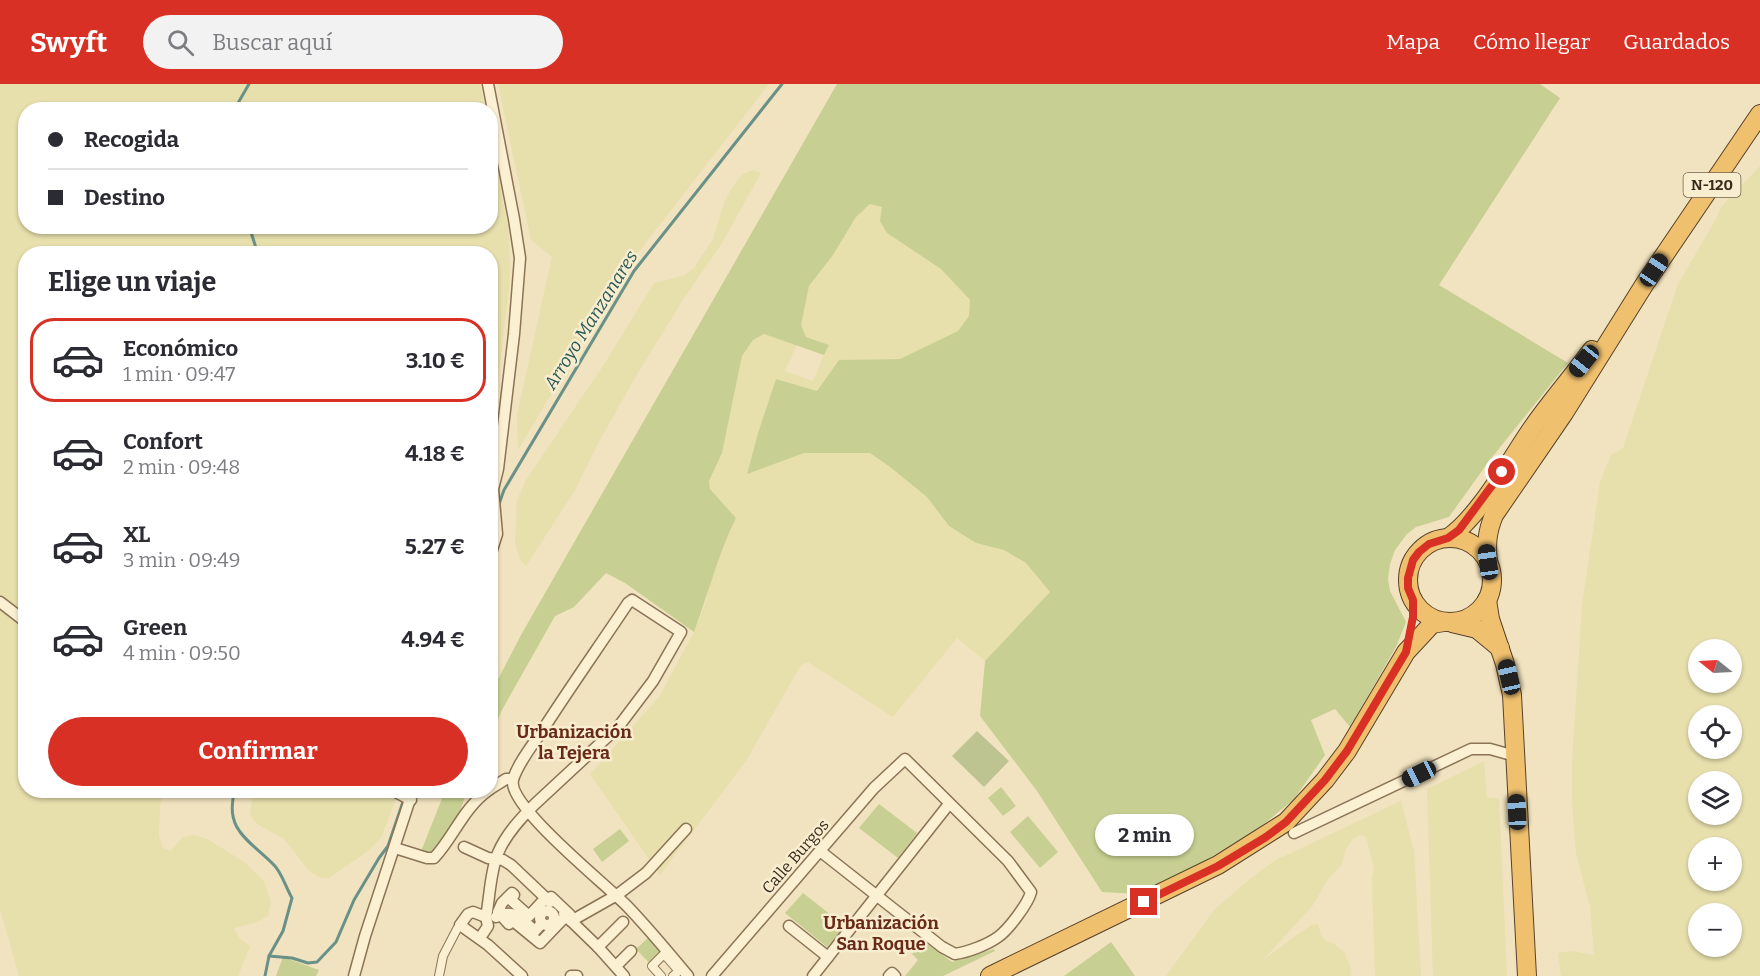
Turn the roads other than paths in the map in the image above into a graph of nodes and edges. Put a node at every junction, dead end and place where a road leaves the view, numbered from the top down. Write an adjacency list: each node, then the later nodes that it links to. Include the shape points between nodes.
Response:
1 (488, 84): 2 (street)
2 (491, 102)
3 (1760, 114): 5 (highway, N-120)
4 (498, 136): 6 (street, via 520,258)
5 (1664, 255): 7 (highway, N-120, via 1564,384 1477,508); 8 (highway, N-120, via 1494,515 1486,545)
6 (498, 469)
7 (1448, 538): 8 (highway, via 1472,544); 9 (highway, N-120, via 1429,544 1413,560 1408,578)
8 (1488, 562): 10 (highway, N-120, via 1492,585)
9 (1413, 600): 13 (highway, via 1425,615); 15 (highway, N-120, via 1413,625)
10 (1487, 600): 13 (highway, N-120, via 1474,615); 14 (highway)
11 (0, 602): 12 (street)
12 (18, 616)
13 (1448, 622): 14 (highway, via 1477,629); 15 (highway, N-120, via 1432,624)
14 (1500, 648): 16 (highway, via 1512,695)
15 (1406, 652): 59 (highway, N-120, via 1347,751 1286,822 1218,866)
16 (1515, 756): 24 (street, via 1471,749); 60 (highway)
17 (513, 779): 18 (street); 22 (street, via 516,794); 22 (street, via 628,603 632,600 681,632 653,681 623,721)
18 (498, 784)
19 (408, 798): 26 (street)
20 (477, 798): 26 (street, via 434,858)
21 (949, 804): 27 (street, Calle Burgos, via 905,759); 30 (street); 30 (street, via 1008,861 1029,888 1025,905 997,939 955,954)
22 (529, 810): 28 (street); 29 (street, via 571,856)
23 (686, 829): 29 (street, via 646,873)
24 (1294, 833)
25 (464, 847): 28 (street)
26 (395, 848): 47 (street)
27 (819, 851): 30 (street); 55 (street, Calle Burgos)
28 (496, 858): 31 (street, via 511,865); 34 (street)
29 (617, 896): 35 (street); 54 (street)
30 (876, 896): 44 (street)
31 (546, 899): 32 (street); 33 (street, via 529,916 510,899 512,893 502,903); 35 (street, via 551,897 570,915)
32 (554, 910): 35 (street); 39 (street, via 543,912)
33 (500, 915): 34 (street); 39 (street, via 510,912); 41 (street, via 509,924 512,920 525,928)
34 (487, 916): 38 (street, via 468,914); 40 (street, via 486,930)
35 (568, 919): 41 (street); 42 (street)
36 (623, 922): 42 (street)
37 (789, 926): 44 (street)
38 (458, 927): 40 (street); 46 (street, via 443,956)
39 (538, 927): 41 (street)
40 (480, 938): 48 (street)
41 (539, 942)
42 (598, 947): 45 (street)
43 (631, 951): 45 (street)
44 (828, 957): 56 (street)
45 (616, 966): 51 (street)
46 (439, 975)
47 (354, 976)
48 (521, 976)
49 (571, 976): 50 (street)
50 (577, 976)
51 (624, 976)
52 (661, 976): 53 (street, via 651,966 664,954 679,971)
53 (673, 976)
54 (688, 976)
55 (712, 976)
56 (813, 976)
57 (889, 976): 58 (street)
58 (895, 976)
59 (990, 976)
60 (1527, 976)

